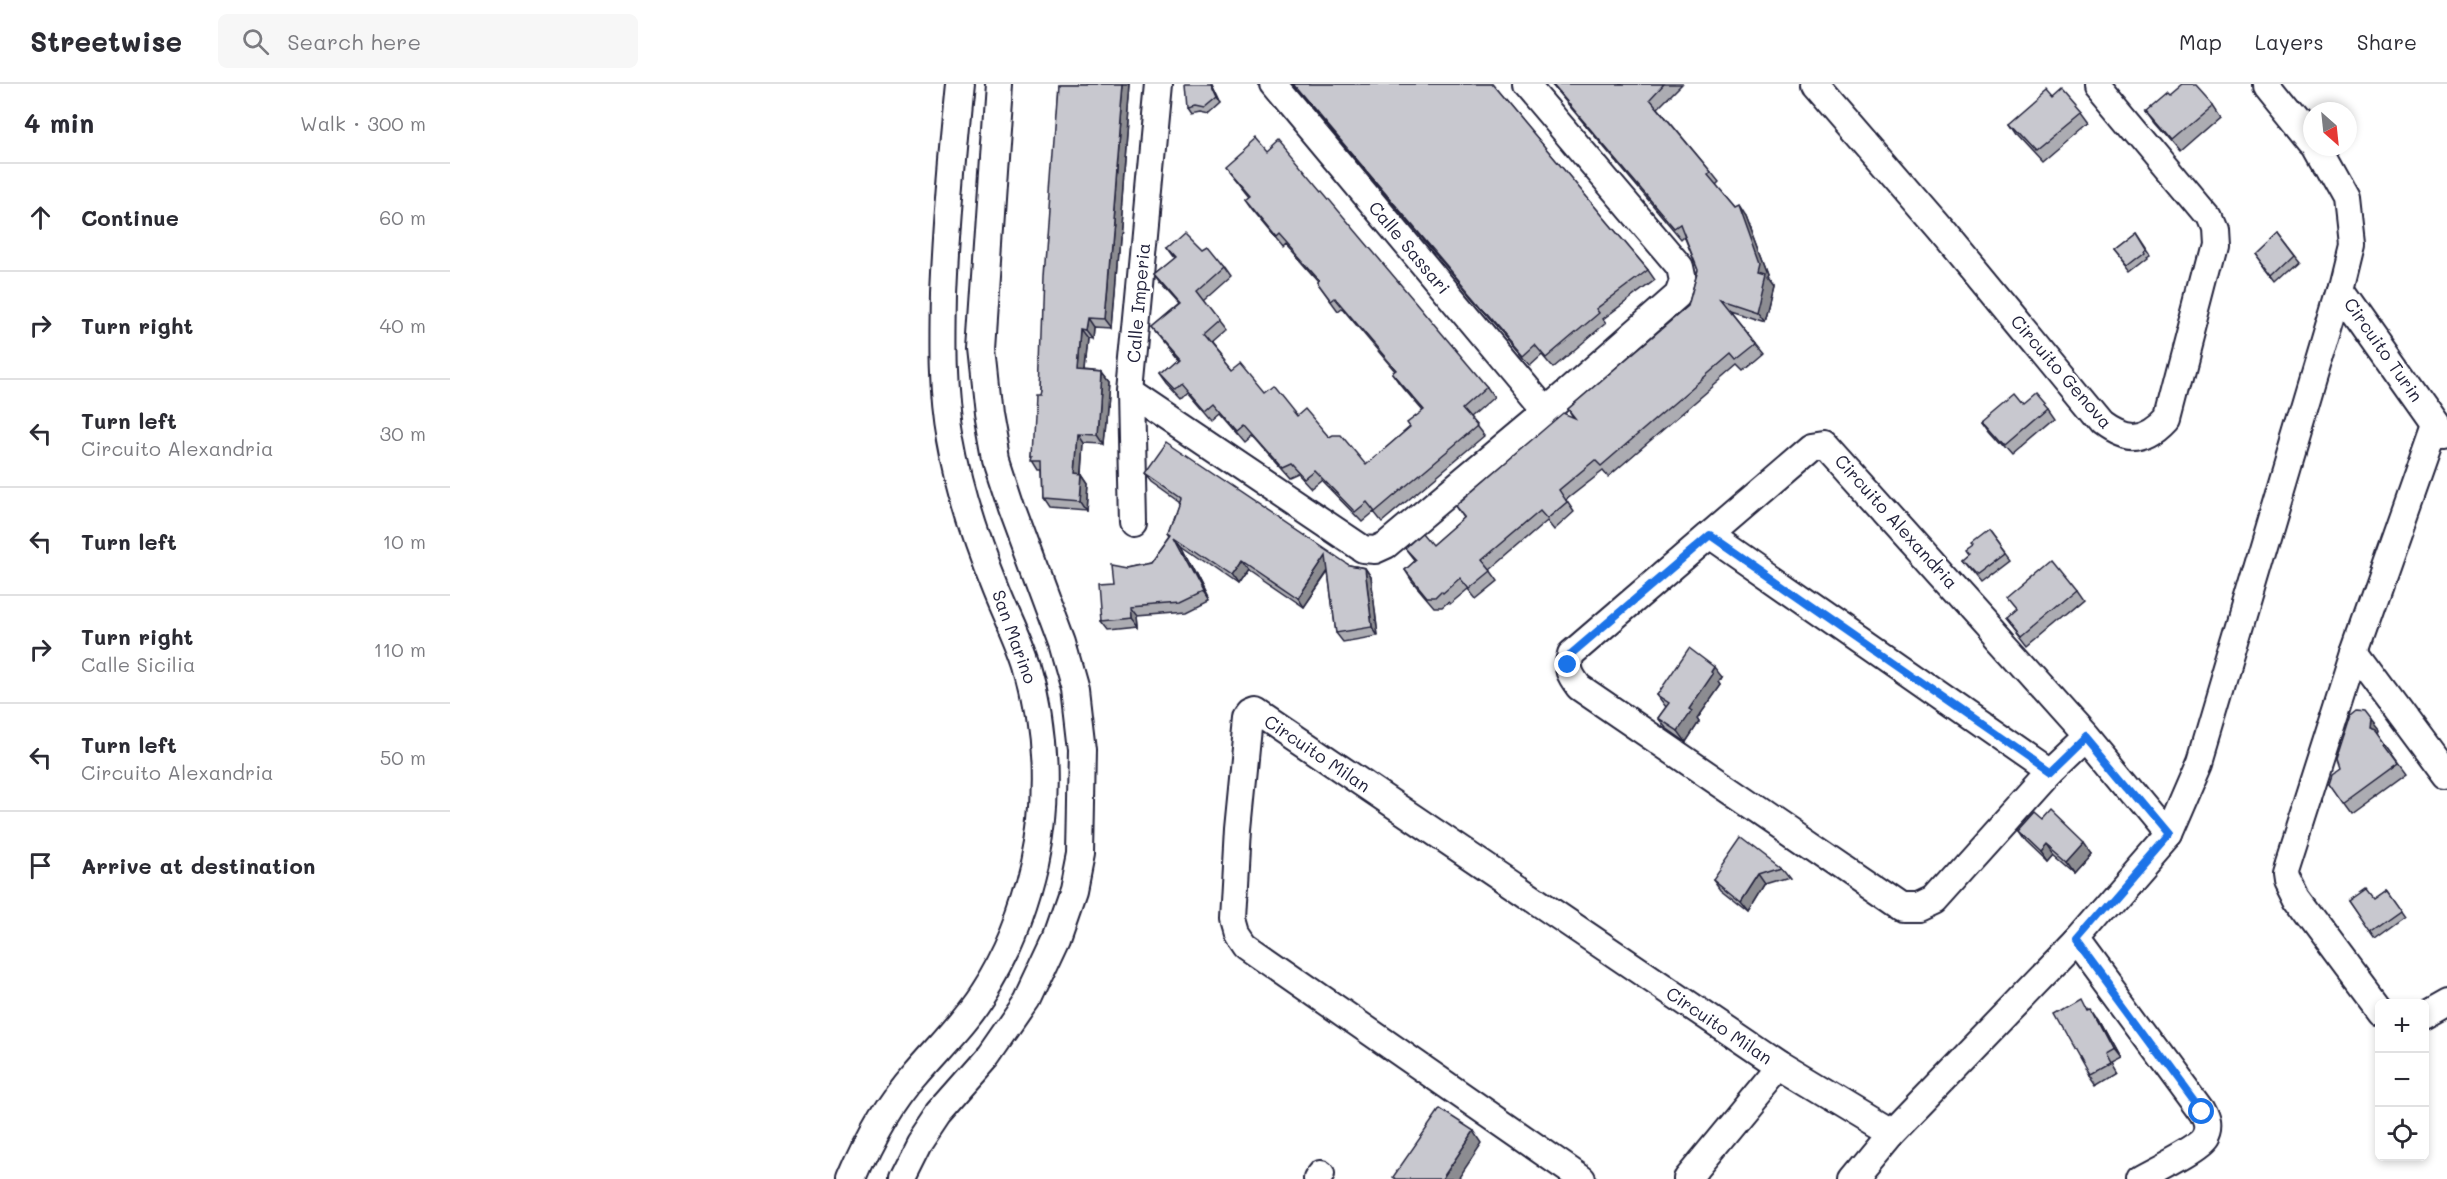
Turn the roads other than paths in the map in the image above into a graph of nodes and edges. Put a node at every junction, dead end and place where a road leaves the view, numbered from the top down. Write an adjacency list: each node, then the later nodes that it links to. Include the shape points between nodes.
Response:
1 (960, 84): 28 (street, San Marino, via 947,231 942,359 945,401 965,502 1028,667 1037,705 1044,783 1041,830 1014,933 984,992 885,1113)
2 (999, 84): 29 (street, via 981,349 988,414 1002,478 1075,689 1082,750 1080,855 1058,936 1027,1000 989,1054 938,1113)
3 (1159, 84): 12 (street, Calle Imperia)
4 (1273, 84): 13 (street, Calle Sassari)
5 (1525, 84): 13 (street, via 1680,267 1683,281 1678,295)
6 (1815, 84): 7 (street, Circuito Genova, via 2102,424 2114,434 2128,438 2157,430 2168,418 2213,245 2212,228 2207,216)
7 (2097, 84)
8 (2266, 84): 9 (street)
9 (2303, 130)
10 (2322, 156): 11 (street, via 2346,199 2350,244)
11 (2340, 289): 14 (street, Circuito Turin); 21 (street, via 2200,761)
12 (1130, 392): 13 (street, via 1363,549 1375,550 1386,545); 15 (street, Calle Imperia)
13 (1546, 411)
14 (2441, 432): 17 (street)
15 (1133, 523)
16 (1710, 535): 18 (street, Circuito Alexandria, via 1812,447 1825,445); 19 (street); 19 (street, Circuito Alexandria, via 1571,654 1570,676 1579,687 1902,908 1919,908 1934,901)
17 (2355, 651): 20 (street); 24 (street, via 2287,860 2286,877 2296,897)
18 (2086, 737): 19 (street); 21 (street, Circuito Alexandria)
19 (2050, 772)
20 (2447, 775)
21 (2168, 835): 22 (street)
22 (2076, 941): 27 (street); 33 (street, via 2207,1122 2199,1143)
23 (2447, 1003): 25 (street)
24 (2375, 1005)
25 (2429, 1013)
26 (1780, 1066): 27 (street, Circuito Milan); 30 (street, Circuito Milan, via 1257,712 1252,714 1238,829 1233,919 1245,945); 31 (street)
27 (1891, 1133): 32 (street)
28 (852, 1179)
29 (900, 1179)
30 (1582, 1179)
31 (1687, 1179)
32 (1853, 1179)
33 (2139, 1179)

